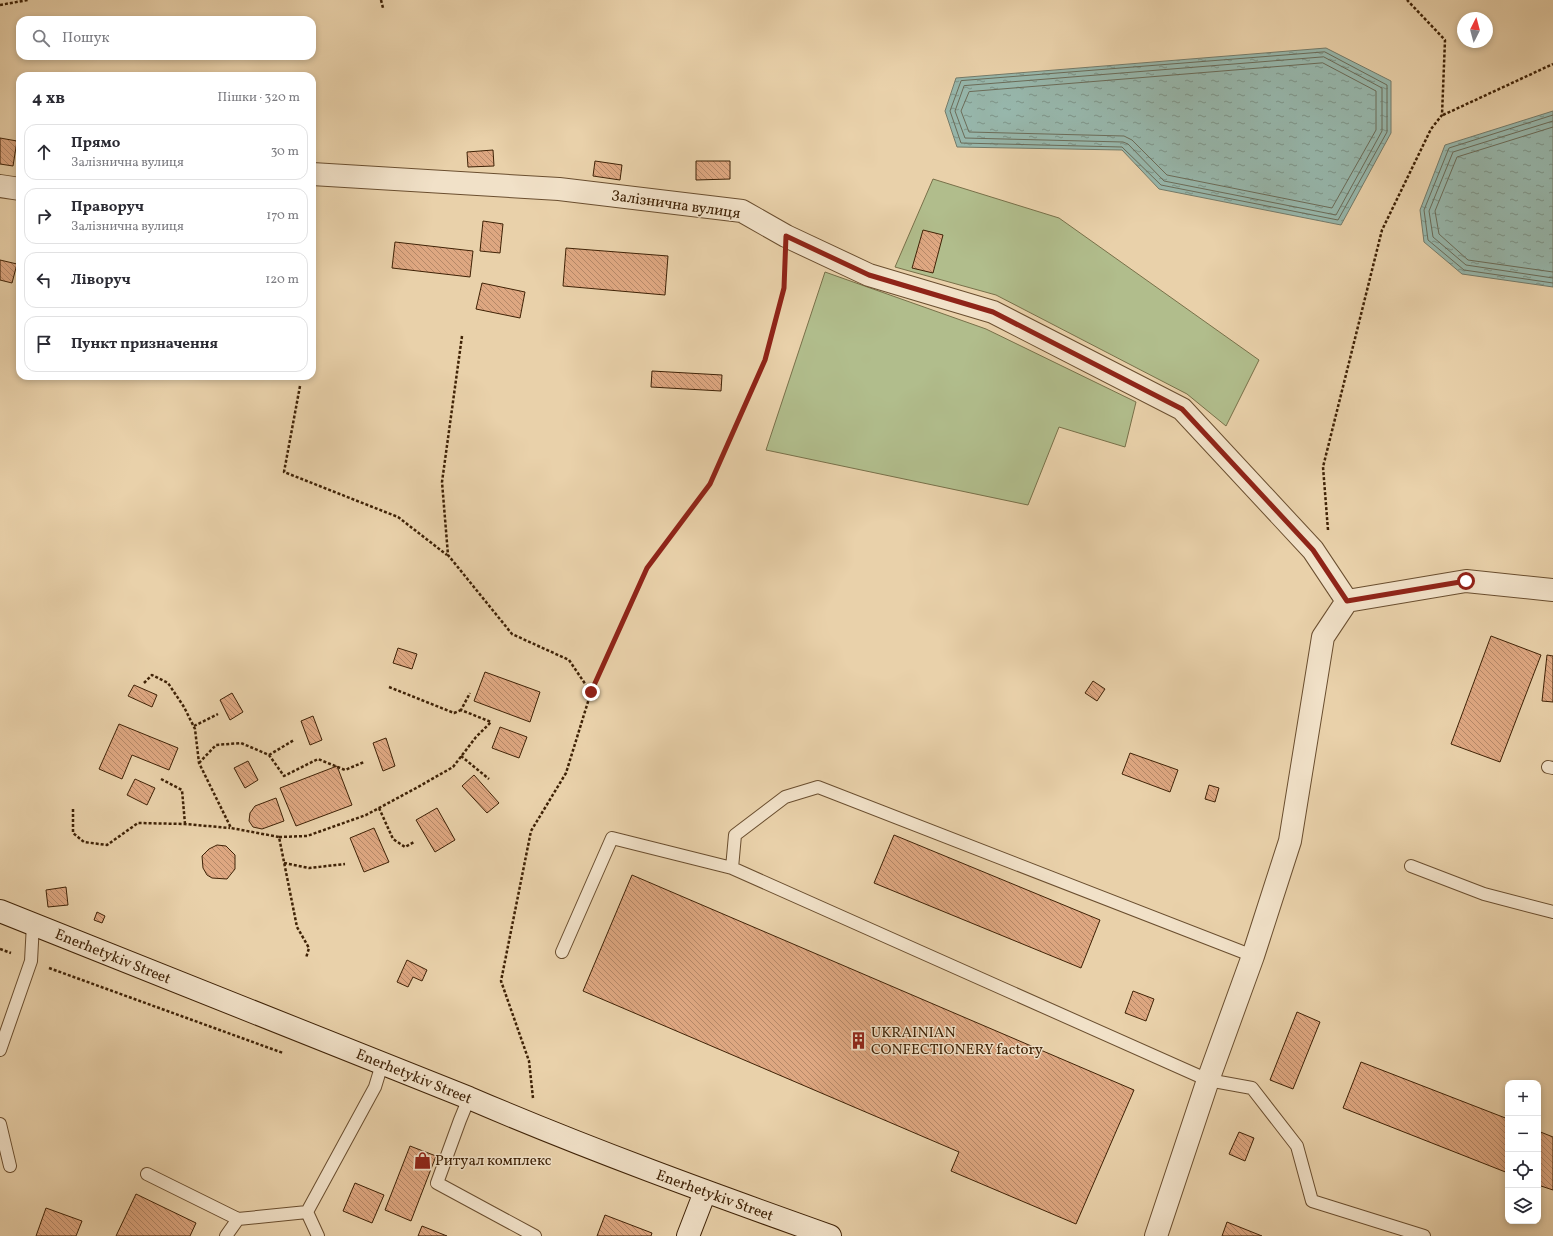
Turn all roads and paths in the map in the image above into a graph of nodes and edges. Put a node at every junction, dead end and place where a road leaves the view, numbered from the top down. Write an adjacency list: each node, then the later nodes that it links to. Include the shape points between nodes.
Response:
1 (28, 0): 4 (path)
2 (381, 0): 5 (path)
3 (1407, 0): 7 (path, via 1445,40)
4 (0, 5)
5 (383, 8)
6 (1553, 64): 7 (path)
7 (1442, 115): 14 (path, via 1432,129 1382,230 1323,467)
8 (316, 174): 11 (street, Залізнична вулиця, via 559,189 742,211)
9 (0, 186): 10 (street)
10 (16, 188)
11 (786, 236): 17 (street, Залізнична вулиця, via 869,275 993,312 1182,409 1313,550); 20 (path, via 784,288 765,360 710,484 647,568)
12 (462, 336): 15 (path, via 442,482)
13 (300, 386): 15 (path, via 284,472 398,517)
14 (1329, 534)
15 (448, 555): 20 (path, via 512,634 569,660)
16 (1553, 590): 17 (street, via 1466,581)
17 (1347, 601): 46 (street, via 1323,637 1290,841)
18 (144, 683): 24 (path, via 152,676 168,683 184,706)
19 (389, 687): 22 (path, via 454,713)
20 (591, 692): 53 (path, via 566,773 531,831 501,981 530,1061)
21 (470, 694): 22 (path)
22 (461, 710): 27 (path, via 492,722)
23 (218, 714): 24 (path)
24 (193, 726): 29 (path)
25 (294, 740): 26 (path)
26 (269, 755): 28 (path, via 284,776 318,759 345,770); 29 (path, via 241,743 216,745)
27 (461, 756): 31 (path); 33 (path, via 453,767)
28 (364, 762)
29 (199, 763): 35 (path)
30 (161, 779): 34 (path, via 182,790)
31 (490, 779)
32 (73, 808): 34 (path, via 73,833 84,842 107,845 138,823)
33 (379, 808): 36 (path, via 308,836); 37 (path, via 392,839 405,848)
34 (185, 824): 35 (path)
35 (230, 828): 36 (path)
36 (279, 836): 38 (path)
37 (414, 842)
38 (284, 863): 39 (path, via 309,868); 47 (path, via 297,927 309,948)
39 (345, 864)
40 (1411, 866): 43 (lane, via 1484,894)
41 (732, 868): 45 (lane, via 612,838); 46 (lane, via 735,835 786,797 818,787); 50 (lane)
42 (0, 910): 44 (street, Enerhetykiv Street)
43 (1553, 912)
44 (33, 924): 48 (lane, via 31,961); 49 (street, Enerhetykiv Street)
45 (562, 952)
46 (1253, 956): 50 (street)
47 (306, 958)
48 (0, 1050)
49 (382, 1064): 51 (street, Enerhetykiv Street); 57 (lane, via 375,1087)
50 (1208, 1080): 64 (street); 65 (lane, via 1252,1088 1297,1146 1312,1201)
51 (470, 1098): 53 (street, Enerhetykiv Street); 61 (lane, via 436,1183)
52 (0, 1124): 54 (lane)
53 (536, 1127): 56 (street, Enerhetykiv Street)
54 (10, 1166)
55 (148, 1174): 58 (lane)
56 (705, 1192): 62 (street); 63 (street, Enerhetykiv Street)
57 (307, 1212): 58 (lane); 60 (lane)
58 (238, 1219): 59 (lane)
59 (226, 1236)
60 (318, 1236)
61 (535, 1236)
62 (688, 1236)
63 (830, 1236)
64 (1156, 1236)
65 (1424, 1236)

